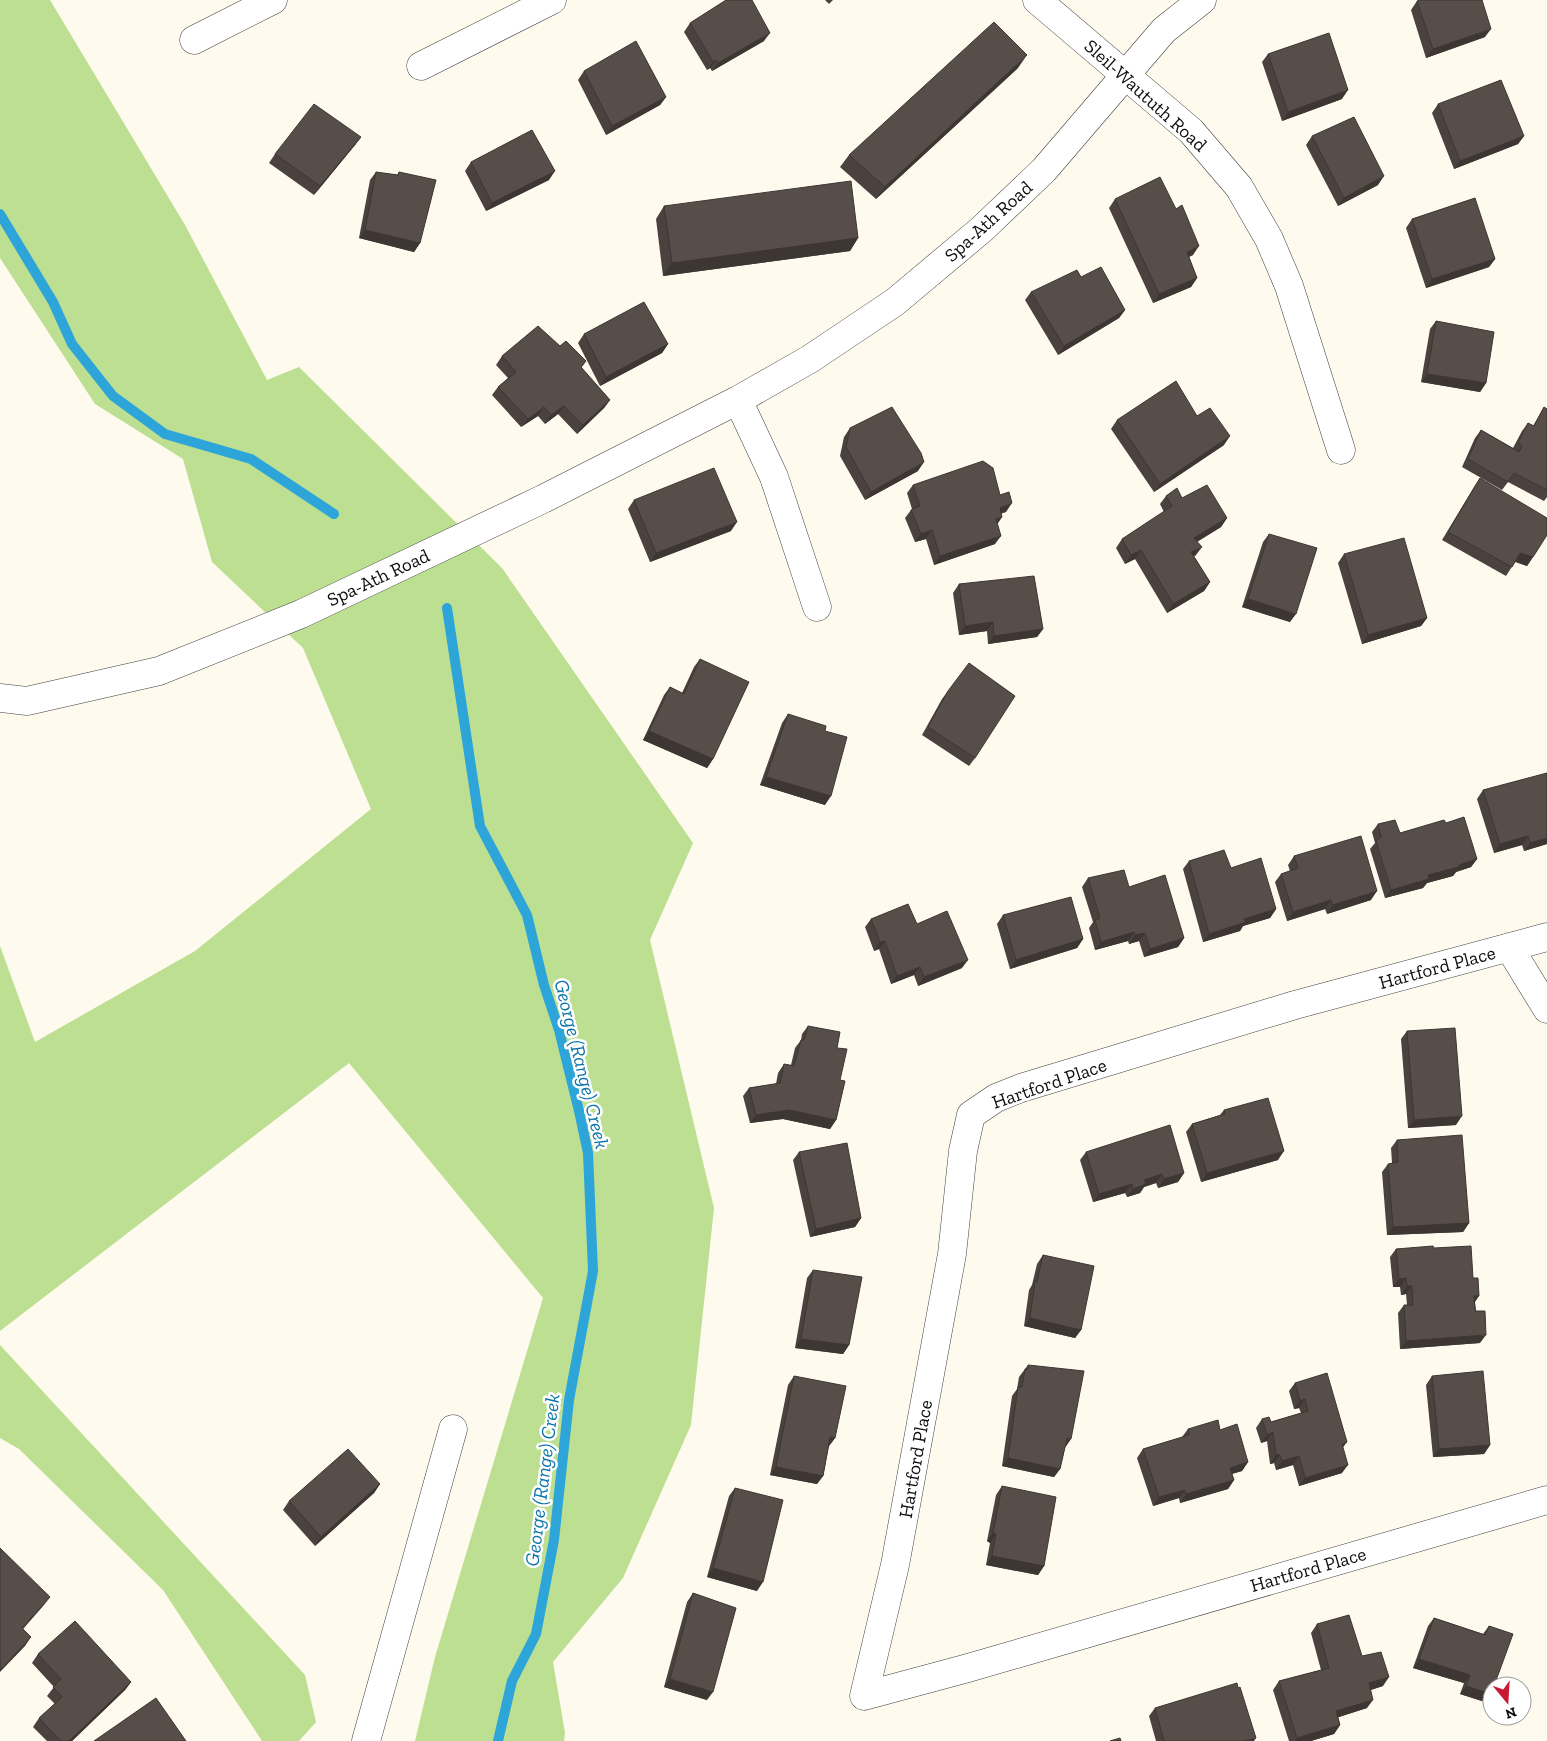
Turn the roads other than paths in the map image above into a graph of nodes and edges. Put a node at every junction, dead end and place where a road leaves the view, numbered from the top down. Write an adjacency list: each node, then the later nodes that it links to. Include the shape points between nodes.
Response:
1 (274, 0): 5 (street)
2 (552, 0): 6 (street)
3 (1037, 0): 7 (street, Sleil-Waututh Road)
4 (1202, 0): 7 (street, Spa-Ath Road, via 1164,30)
5 (194, 40)
6 (421, 66)
7 (1126, 74): 8 (street, Spa-Ath Road, via 1044,170 895,302 810,359); 9 (street, Sleil-Waututh Road, via 1192,131 1239,187 1269,238 1289,286)
8 (738, 400): 10 (street, via 774,477); 11 (street, Spa-Ath Road, via 543,499 283,621 159,671 27,701)
9 (1341, 450)
10 (817, 607)
11 (0, 698)
12 (1547, 938): 13 (street, Hartford Place)
13 (1509, 948): 14 (street); 16 (street, Hartford Place, via 1295,1006 1020,1088 996,1098 971,1115 963,1151 952,1254 897,1556 864,1696)
14 (1547, 1010)
15 (453, 1429): 17 (street)
16 (1547, 1500)
17 (366, 1741)

